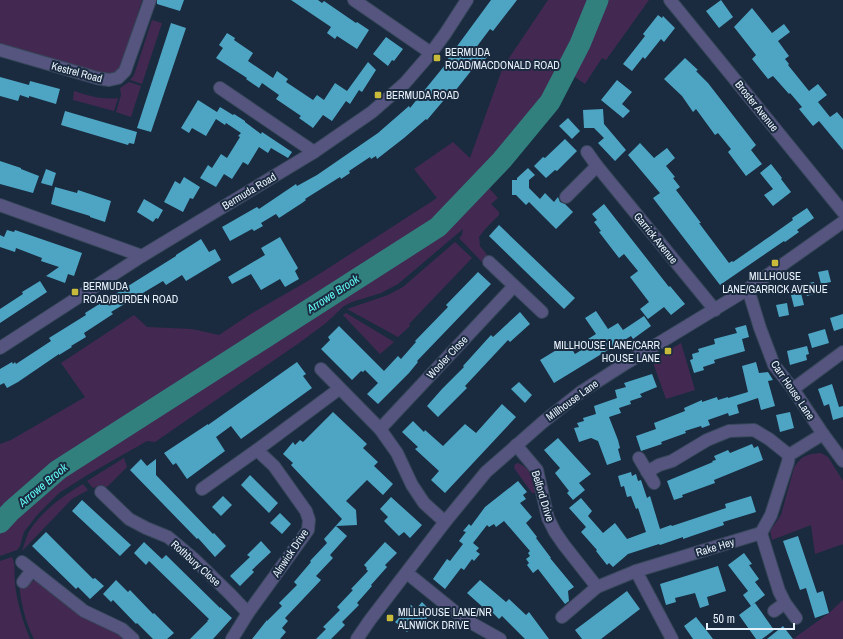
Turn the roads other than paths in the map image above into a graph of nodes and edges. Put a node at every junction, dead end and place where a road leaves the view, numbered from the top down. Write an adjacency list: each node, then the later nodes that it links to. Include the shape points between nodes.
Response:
1 (150, 0): 5 (street, Kestrel Road, via 130,60 118,78 97,78)
2 (354, 0): 6 (street)
3 (467, 0): 6 (street, Bermuda Road)
4 (677, 2): 13 (street, Broster Avenue)
5 (0, 50)
6 (431, 53): 8 (street, Bermuda Road, via 405,83 372,112)
7 (220, 88): 8 (street)
8 (314, 152): 15 (street, Bermuda Road)
9 (587, 152): 10 (street, Garrick Avenue)
10 (597, 166): 11 (street); 19 (street, Garrick Avenue)
11 (566, 197)
12 (0, 205): 15 (street)
13 (843, 212)
14 (843, 222): 18 (street, Millhouse Lane)
15 (142, 256): 21 (street, Bermuda Road)
16 (489, 262): 17 (street)
17 (514, 286): 20 (street); 26 (street, Wooler Close)
18 (748, 289): 19 (street, Millhouse Lane); 25 (street, Carr House Lane, via 774,365)
19 (715, 310): 28 (street, Millhouse Lane, via 581,392)
20 (542, 312)
21 (0, 348)
22 (843, 352): 25 (street)
23 (321, 369): 24 (street)
24 (339, 389): 26 (street); 29 (street)
25 (793, 389): 27 (street, Carr House Lane)
26 (380, 429): 37 (street, via 397,453 412,485 424,503)
27 (823, 434): 30 (street); 32 (street, Carr House Lane)
28 (516, 445): 37 (street, Millhouse Lane, via 486,472); 44 (street, Belford Drive, via 537,470 548,518 555,532)
29 (257, 450): 35 (street); 47 (street, Alnwick Drive, via 274,466 291,488 309,520 308,530)
30 (789, 455): 33 (street, via 754,430 729,431 706,440 672,462 659,465); 38 (street, via 771,515)
31 (639, 458): 33 (street)
32 (843, 461)
33 (647, 472): 34 (street)
34 (654, 483)
35 (202, 489)
36 (101, 492): 47 (street, Rothbury Close, via 130,519 168,537 178,545)
37 (445, 522): 42 (street, Millhouse Lane)
38 (761, 533): 41 (street, Rake Hey); 45 (street)
39 (22, 562): 40 (street)
40 (32, 570): 43 (street); 50 (street, via 84,611 122,629)
41 (636, 571): 44 (street, Rake Hey); 54 (street)
42 (407, 573): 52 (street, Millhouse Lane); 53 (street, via 454,611)
43 (23, 582)
44 (598, 587): 48 (street, Rake Hey)
45 (785, 603): 46 (street); 49 (street)
46 (774, 610)
47 (248, 613): 51 (street, Alnwick Drive)
48 (562, 617)
49 (796, 618)
50 (133, 639)
51 (232, 639)
52 (357, 639)
53 (500, 639)
54 (672, 639)

